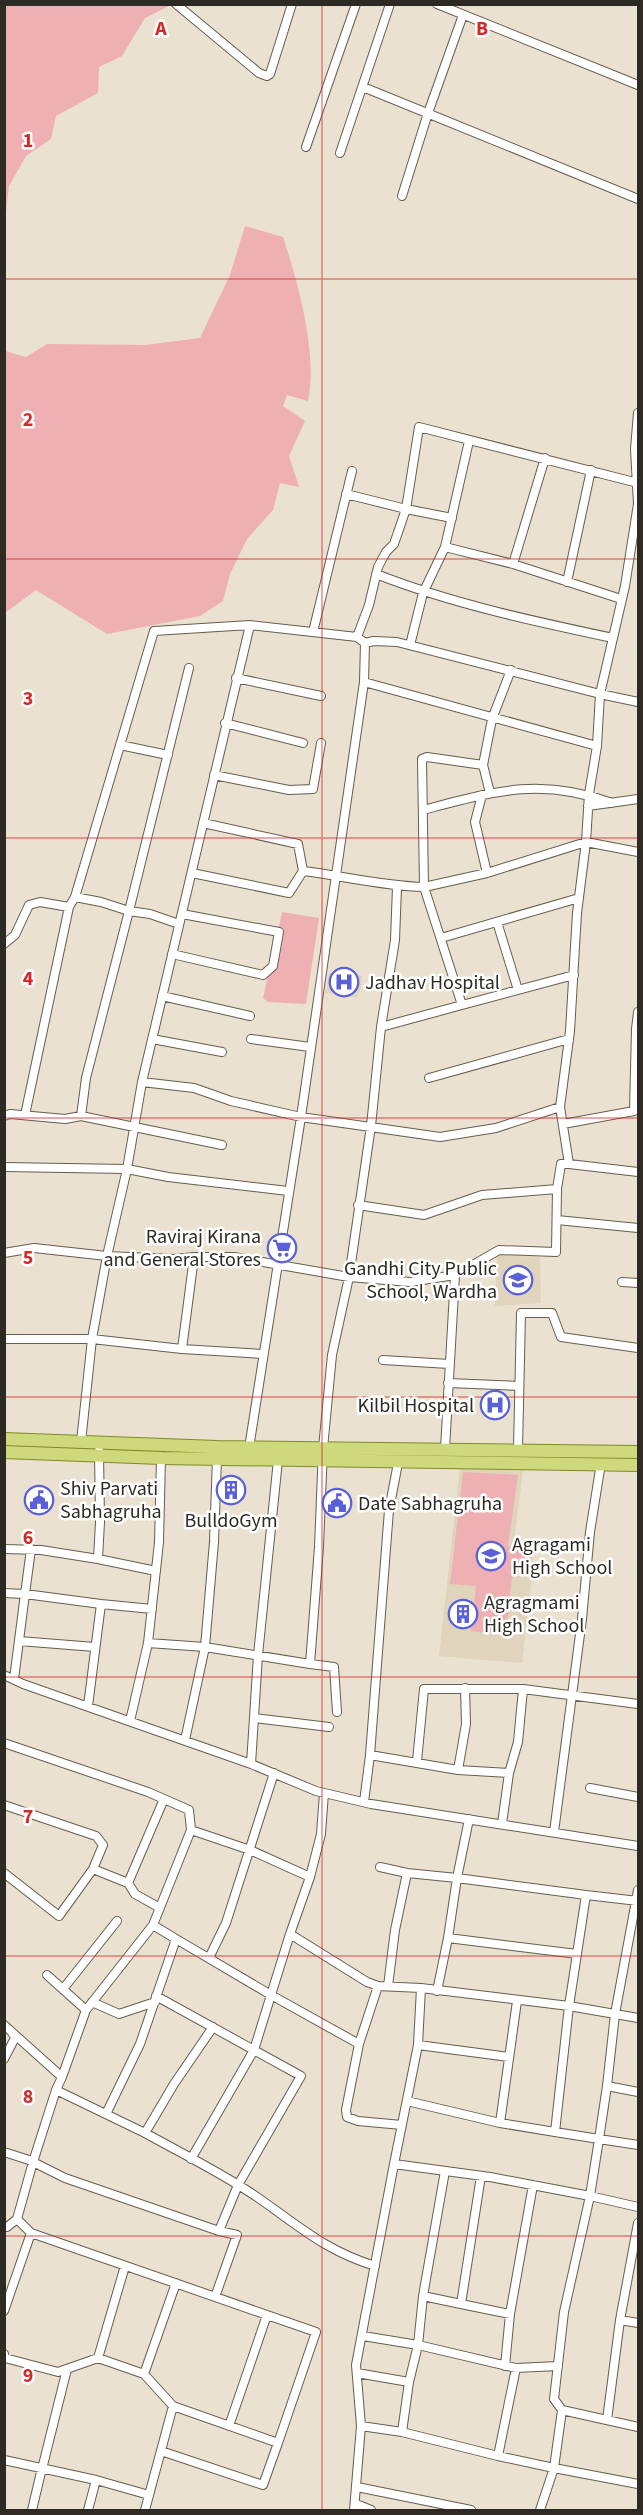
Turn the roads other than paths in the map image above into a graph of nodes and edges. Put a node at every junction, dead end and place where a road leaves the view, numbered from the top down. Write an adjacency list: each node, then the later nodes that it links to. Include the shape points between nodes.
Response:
1 (176, 4): 2 (street, via 267,76)
2 (292, 4)
3 (356, 4): 10 (street)
4 (390, 4): 8 (street)
5 (437, 4): 6 (street)
6 (463, 15): 7 (street); 9 (street)
7 (639, 85)
8 (363, 87): 9 (street); 11 (street)
9 (428, 113): 12 (street); 13 (street)
10 (306, 147)
11 (340, 153)
12 (402, 196)
13 (639, 199)
14 (639, 413): 15 (street)
15 (638, 418): 20 (street)
16 (469, 441): 17 (street); 22 (street, via 419,427); 23 (street)
17 (544, 459): 18 (street); 25 (street)
18 (591, 470): 20 (street); 27 (street)
19 (352, 471): 21 (street)
20 (638, 483): 29 (street, via 638,504)
21 (346, 494): 22 (street); 31 (street)
22 (406, 509): 23 (street); 26 (street, via 394,544)
23 (452, 518): 24 (street)
24 (445, 547): 25 (street); 28 (street)
25 (513, 564): 27 (street)
26 (376, 574): 28 (street); 32 (street)
27 (567, 582): 29 (street)
28 (423, 593): 33 (street); 35 (street)
29 (621, 599): 33 (street)
30 (250, 625): 31 (street); 38 (street); 47 (street, via 154,632)
31 (312, 632): 32 (street)
32 (357, 637): 34 (street)
33 (613, 638): 40 (street)
34 (365, 643): 35 (street); 39 (street)
35 (410, 645): 37 (street)
36 (189, 668): 49 (street)
37 (511, 670): 40 (street); 43 (street)
38 (236, 678): 41 (street); 44 (street)
39 (364, 682): 43 (street); 64 (street)
40 (600, 694): 42 (street); 48 (street)
41 (321, 696)
42 (639, 702)
43 (492, 719): 48 (street); 50 (street)
44 (225, 723): 45 (street); 51 (street)
45 (303, 742)
46 (321, 743): 51 (street, via 313,789 289,790)
47 (120, 745): 49 (street); 67 (street)
48 (597, 746): 53 (street)
49 (168, 756): 70 (street)
50 (483, 765): 52 (street); 57 (street, via 424,757)
51 (214, 775): 58 (street)
52 (486, 794): 53 (street, via 534,787); 57 (street); 63 (street, via 476,827)
53 (589, 794): 55 (street); 56 (street)
54 (639, 799): 55 (street)
55 (612, 803): 56 (street)
56 (588, 806): 59 (street)
57 (423, 810): 66 (street)
58 (203, 823): 61 (street, via 298,844); 62 (street)
59 (586, 842): 60 (street); 63 (street); 68 (street)
60 (639, 852)
61 (303, 872): 62 (street, via 289,893); 64 (street)
62 (192, 873): 71 (street)
63 (487, 873): 66 (street)
64 (335, 875): 65 (street); 88 (street)
65 (397, 887): 66 (street); 83 (street, via 395,940)
66 (424, 887): 74 (street)
67 (75, 897): 69 (street); 70 (street)
68 (579, 898): 72 (street); 77 (street)
69 (69, 906): 75 (street, via 40,902 29,905 15,935); 93 (street)
70 (129, 911): 73 (street); 95 (street, via 89,1068)
71 (182, 914): 73 (street); 76 (street, via 279,933 273,966 264,975)
72 (497, 922): 74 (street); 78 (street)
73 (179, 924): 76 (street)
74 (441, 938): 80 (street)
75 (4, 944)
76 (172, 954): 79 (street)
77 (574, 975): 78 (street); 87 (street)
78 (518, 990): 80 (street)
79 (162, 996): 82 (street); 85 (street)
80 (462, 1005): 83 (street)
81 (639, 1012): 84 (street)
82 (250, 1016)
83 (381, 1027): 98 (street)
84 (637, 1029): 97 (street, via 634,1111)
85 (152, 1039): 89 (street); 91 (street)
86 (251, 1039): 88 (street)
87 (569, 1039): 90 (street); 92 (street)
88 (310, 1047): 96 (street)
89 (222, 1052)
90 (429, 1078)
91 (142, 1082): 96 (street, via 194,1088); 99 (street)
92 (560, 1107): 97 (street); 98 (street, via 496,1128 440,1137)
93 (24, 1115): 94 (street); 95 (street, via 66,1119)
94 (4, 1116)
95 (81, 1116): 99 (street)
96 (301, 1117): 98 (street); 106 (street)
97 (563, 1124): 101 (street)
98 (371, 1126): 107 (street)
99 (134, 1128): 100 (street); 103 (street)
100 (222, 1144)
101 (569, 1164): 104 (street); 105 (street, via 561,1164)
102 (4, 1167): 103 (street)
103 (127, 1169): 106 (street); 111 (street)
104 (639, 1172)
105 (557, 1189): 107 (street, via 482,1195 424,1215); 108 (street)
106 (288, 1191): 113 (street)
107 (358, 1205): 115 (street)
108 (557, 1220): 109 (street); 114 (street, via 556,1252 500,1250)
109 (639, 1228)
110 (4, 1253): 111 (street, via 34,1248)
111 (107, 1256): 112 (street); 119 (street)
112 (194, 1257): 113 (street); 121 (street)
113 (276, 1263): 115 (street); 122 (street)
114 (455, 1275): 115 (street, via 410,1282); 124 (street)
115 (349, 1277): 131 (street, via 332,1355)
116 (622, 1282): 117 (street)
117 (639, 1283)
118 (4, 1339): 119 (street)
119 (92, 1339): 121 (street); 128 (street)
120 (639, 1348): 126 (street, via 561,1337 552,1313 521,1313)
121 (182, 1349): 122 (street)
122 (263, 1354): 130 (street)
123 (382, 1360): 124 (street)
124 (449, 1364): 125 (street)
125 (448, 1383): 126 (street); 132 (street)
126 (519, 1386): 133 (street)
127 (4, 1439): 128 (main road)
128 (81, 1442): 129 (main road)
129 (99, 1442): 130 (main road); 136 (street)
130 (249, 1448): 131 (main road)
131 (323, 1448): 132 (main road); 140 (street)
132 (445, 1449): 133 (main road)
133 (518, 1449): 135 (main road)
134 (4, 1452): 136 (main road)
135 (639, 1452)
136 (99, 1455): 137 (main road); 146 (street)
137 (161, 1458): 138 (main road); 147 (street)
138 (217, 1458): 139 (main road); 155 (street)
139 (278, 1460): 140 (main road); 156 (street)
140 (322, 1461): 141 (main road); 157 (street)
141 (398, 1463): 142 (main road); 172 (street, via 389,1510)
142 (602, 1463): 143 (main road); 162 (street, via 590,1532)
143 (639, 1465)
144 (4, 1549): 145 (street)
145 (32, 1549): 146 (street); 149 (street)
146 (98, 1559): 147 (street)
147 (156, 1571): 151 (street)
148 (4, 1593): 149 (street)
149 (25, 1594): 150 (street); 152 (street)
150 (101, 1604): 151 (street); 154 (street)
151 (152, 1609): 153 (street)
152 (19, 1641): 154 (street); 159 (street)
153 (148, 1643): 155 (street); 168 (street)
154 (95, 1647): 164 (street)
155 (205, 1647): 156 (street); 170 (street)
156 (258, 1655): 157 (street); 167 (street)
157 (310, 1664): 166 (street, via 334,1667)
158 (4, 1675): 159 (street)
159 (14, 1679): 164 (street)
160 (465, 1688): 161 (street); 173 (street, via 424,1689); 175 (street, via 466,1724)
161 (523, 1689): 162 (street); 177 (street, via 518,1742)
162 (573, 1695): 163 (street); 187 (street)
163 (639, 1704)
164 (88, 1706): 168 (street)
165 (266, 1712): 167 (street)
166 (337, 1712)
167 (254, 1718): 169 (street); 174 (street)
168 (130, 1720): 170 (street)
169 (329, 1727)
170 (185, 1740): 174 (street)
171 (4, 1743): 181 (street)
172 (370, 1755): 173 (street); 182 (street)
173 (417, 1761): 175 (street)
174 (251, 1764): 176 (street)
175 (458, 1770): 177 (street)
176 (274, 1773): 179 (street); 189 (street)
177 (509, 1773): 185 (street)
178 (590, 1788): 180 (street)
179 (324, 1793): 182 (street); 194 (street, via 321,1834)
180 (639, 1797)
181 (164, 1799): 186 (street, via 189,1810); 196 (street)
182 (364, 1802): 184 (street)
183 (4, 1805): 191 (street, via 96,1836 103,1845)
184 (469, 1819): 185 (street); 195 (street)
185 (502, 1824): 187 (street)
186 (191, 1830): 189 (street); 200 (street)
187 (554, 1832): 188 (street)
188 (639, 1846)
189 (250, 1850): 194 (street); 207 (street, via 226,1923)
190 (380, 1867): 193 (street)
191 (93, 1869): 192 (street, via 59,1916); 196 (street)
192 (4, 1873)
193 (407, 1874): 195 (street); 210 (street)
194 (310, 1876): 203 (street)
195 (457, 1878): 198 (street); 204 (street)
196 (128, 1883): 200 (street, via 135,1894)
197 (639, 1890): 199 (street)
198 (586, 1895): 199 (street); 206 (street)
199 (638, 1901): 219 (street)
200 (160, 1908): 202 (street)
201 (117, 1921): 212 (street)
202 (153, 1925): 205 (street); 217 (street)
203 (291, 1934): 209 (street); 214 (street)
204 (448, 1938): 206 (street); 213 (street)
205 (176, 1939): 207 (street); 215 (street)
206 (577, 1954): 218 (street)
207 (209, 1958): 214 (street)
208 (47, 1975): 212 (street)
209 (373, 1984): 210 (street); 225 (street)
210 (388, 1986): 211 (street)
211 (421, 1988): 213 (street); 226 (street)
212 (63, 1989): 217 (street)
213 (437, 1991): 216 (street)
214 (271, 1995): 225 (street); 227 (street)
215 (155, 1999): 217 (street, via 119,2014); 222 (street); 235 (street, via 140,2044)
216 (517, 2001): 218 (street); 228 (street)
217 (89, 2006): 230 (street)
218 (569, 2006): 219 (street); 238 (street)
219 (615, 2014): 220 (street); 231 (street)
220 (639, 2018)
221 (4, 2025): 224 (street)
222 (213, 2026): 227 (street); 239 (street)
223 (4, 2030): 224 (street)
224 (16, 2036): 229 (street); 230 (street)
225 (359, 2044): 237 (street, via 347,2117)
226 (418, 2044): 228 (street); 234 (street)
227 (254, 2050): 243 (street); 248 (street, via 301,2076)
228 (509, 2057): 236 (street)
229 (4, 2059)
230 (62, 2077): 232 (street)
231 (607, 2086): 233 (street); 240 (street)
232 (56, 2090): 235 (street); 244 (street)
233 (639, 2092)
234 (407, 2101): 236 (street); 237 (street)
235 (106, 2114): 239 (street)
236 (500, 2123): 238 (street)
237 (402, 2125): 245 (street)
238 (555, 2132): 240 (street)
239 (145, 2133): 243 (street)
240 (598, 2139): 241 (street); 250 (street)
241 (639, 2145)
242 (4, 2152): 244 (street)
243 (191, 2159): 248 (street)
244 (33, 2162): 252 (street); 255 (street, via 65,2178)
245 (394, 2164): 246 (street); 258 (street)
246 (445, 2171): 247 (street); 260 (street)
247 (481, 2176): 249 (street); 262 (street)
248 (238, 2185): 255 (street); 258 (street, via 307,2235 350,2258)
249 (533, 2185): 250 (street); 264 (street)
250 (590, 2196): 251 (street); 273 (street, via 564,2312)
251 (639, 2207)
252 (17, 2219): 254 (street); 256 (street)
253 (639, 2223): 266 (street)
254 (4, 2226)
255 (219, 2230): 261 (street, via 237,2235)
256 (31, 2233): 257 (street); 263 (street)
257 (125, 2266): 259 (street); 271 (street)
258 (375, 2266): 268 (street)
259 (176, 2283): 261 (street); 277 (street)
260 (423, 2296): 262 (street); 269 (street)
261 (215, 2297): 265 (street)
262 (461, 2304): 264 (street)
263 (4, 2311)
264 (510, 2314): 272 (street)
265 (267, 2315): 282 (street); 286 (street, via 316,2332)
266 (620, 2320): 267 (street); 281 (street)
267 (639, 2323)
268 (363, 2336): 269 (street); 276 (street)
269 (418, 2345): 272 (street); 278 (street)
270 (5, 2357): 275 (street, via 58,2372)
271 (98, 2358): 275 (street); 277 (street)
272 (505, 2366): 274 (street)
273 (558, 2366): 274 (street); 280 (street, via 554,2399)
274 (516, 2368): 288 (street)
275 (68, 2369): 290 (street)
276 (357, 2373): 278 (street); 283 (street)
277 (144, 2374): 279 (street)
278 (409, 2382): 285 (street)
279 (173, 2406): 282 (street); 287 (street)
280 (562, 2410): 281 (street); 291 (street)
281 (607, 2420): 284 (street)
282 (229, 2426): 286 (street)
283 (361, 2426): 285 (street); 294 (street)
284 (639, 2427)
285 (402, 2432): 288 (street)
286 (278, 2443): 287 (street, via 263,2485)
287 (161, 2451): 295 (street)
288 (498, 2456): 291 (street)
289 (4, 2460): 290 (street)
290 (42, 2467): 292 (street); 297 (street)
291 (554, 2468): 293 (street); 302 (street)
292 (96, 2480): 295 (street); 298 (street)
293 (639, 2484)
294 (357, 2487): 296 (street); 301 (street)
295 (149, 2495): 299 (street)
296 (355, 2507): 300 (street)
297 (32, 2511)
298 (88, 2511)
299 (145, 2511)
300 (371, 2511)
301 (471, 2511)
302 (540, 2511)

